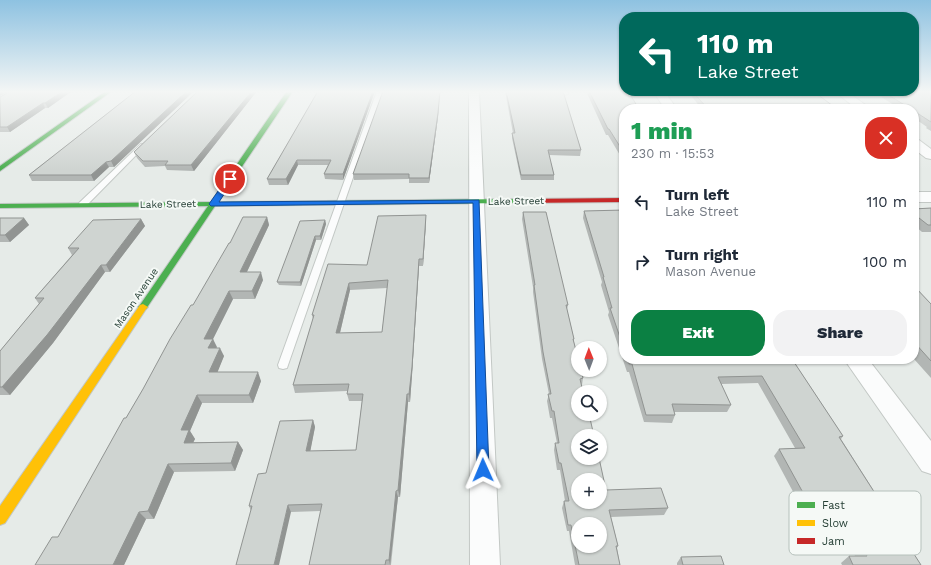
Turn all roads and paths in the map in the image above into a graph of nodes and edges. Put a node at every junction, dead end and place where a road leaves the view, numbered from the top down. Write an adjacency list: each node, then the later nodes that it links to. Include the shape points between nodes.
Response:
1 (72, 117): 8 (street)
2 (272, 117): 14 (street, Mason Avenue)
3 (371, 117): 13 (lane)
4 (474, 117): 12 (street)
5 (148, 140): 15 (lane)
6 (919, 147): 7 (street)
7 (931, 155)
8 (0, 169)
9 (931, 196): 10 (street)
10 (919, 197)
11 (619, 200): 12 (street, Lake Street)
12 (476, 201): 13 (street, Lake Street); 21 (street)
13 (341, 203): 14 (street, Lake Street); 18 (lane)
14 (213, 204): 15 (street, Lake Street); 20 (street, Mason Avenue)
15 (82, 205): 16 (street, Lake Street)
16 (0, 206)
17 (859, 364): 19 (street)
18 (283, 365)
19 (931, 462)
20 (0, 518)
21 (485, 565)

